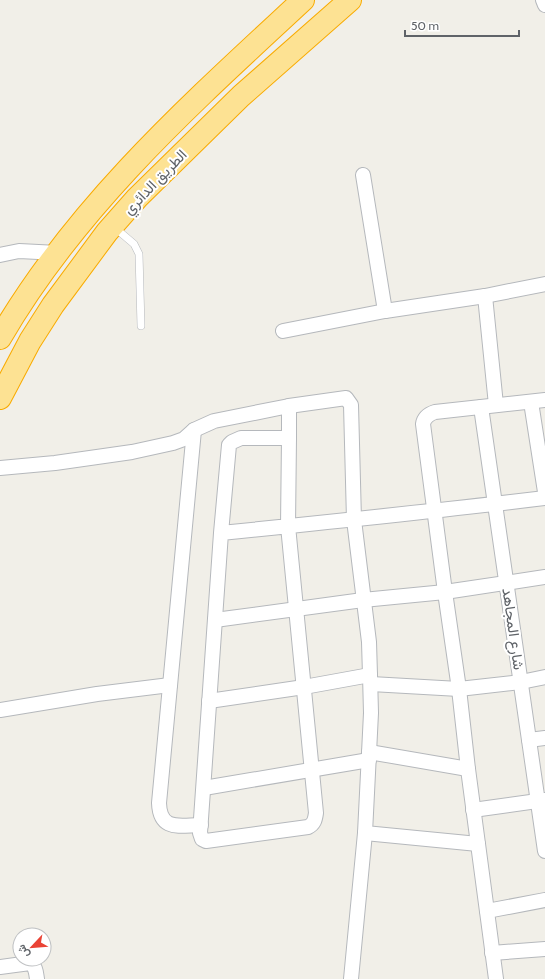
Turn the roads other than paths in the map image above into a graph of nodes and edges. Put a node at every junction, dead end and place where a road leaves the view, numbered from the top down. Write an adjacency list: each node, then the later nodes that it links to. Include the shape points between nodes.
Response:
1 (303, 0): 7 (highway, الطريق الدائري, via 156,138 87,214)
2 (543, 0): 4 (street)
3 (346, 2): 6 (highway, الطريق الدائري, via 241,96)
4 (545, 4)
5 (362, 175): 11 (street)
6 (113, 225): 12 (lane, via 134,244 139,254); 15 (highway, الطريق الدائري, via 53,305)
7 (58, 253): 8 (street, via 19,251); 14 (highway, الطريق الدائري)
8 (0, 255)
9 (545, 284): 10 (street)
10 (485, 296): 11 (street); 17 (street)
11 (386, 310): 13 (street)
12 (141, 326)
13 (283, 331)
14 (0, 338)
15 (0, 398)
16 (538, 401): 17 (street); 23 (street)
17 (496, 405): 19 (street)
18 (289, 406): 20 (street, via 214,420); 21 (street); 27 (street, via 343,398 351,405)
19 (481, 407): 25 (street, شارع المجاهد); 26 (street, via 435,412 424,419)
20 (194, 430): 22 (street, via 184,439 173,443 132,452); 39 (street)
21 (289, 438): 28 (street); 29 (street, via 241,438 229,445)
22 (0, 468)
23 (545, 492)
24 (545, 498): 25 (street)
25 (495, 504): 26 (street); 31 (street, شارع المجاهد)
26 (434, 511): 27 (street); 32 (street)
27 (354, 520): 28 (street); 33 (street)
28 (288, 526): 29 (street); 34 (street)
29 (221, 534): 35 (street)
30 (545, 577): 31 (street)
31 (506, 582): 32 (street); 38 (street, شارع المجاهد)
32 (445, 592): 33 (street); 41 (street)
33 (364, 600): 34 (street); 37 (street)
34 (296, 609): 35 (street); 40 (street)
35 (215, 620): 42 (street)
36 (545, 677): 38 (street)
37 (371, 679): 40 (street); 41 (street); 46 (street)
38 (521, 682): 41 (street); 45 (street, شارع المجاهد)
39 (170, 685): 43 (street); 52 (street, via 159,813 172,826)
40 (304, 687): 42 (street); 48 (street)
41 (459, 689): 47 (street)
42 (210, 701): 49 (street)
43 (0, 710)
44 (545, 738): 45 (street)
45 (529, 740): 50 (street, شارع المجاهد)
46 (369, 756): 47 (street); 48 (street); 53 (street)
47 (468, 769): 51 (street)
48 (312, 770): 49 (street); 52 (street, via 316,813 312,825 206,841 200,837)
49 (204, 788): 52 (street)
50 (541, 800): 51 (street); 55 (street, شارع المجاهد)
51 (473, 810): 54 (street)
52 (201, 825)
53 (365, 833): 54 (street); 62 (street)
54 (478, 844): 57 (street)
55 (545, 851)
56 (545, 900): 57 (street)
57 (487, 911): 59 (street)
58 (545, 949): 59 (street)
59 (492, 953): 63 (street)
60 (0, 967): 61 (street, via 30,963 33,964)
61 (37, 979)
62 (351, 979)
63 (496, 979)

